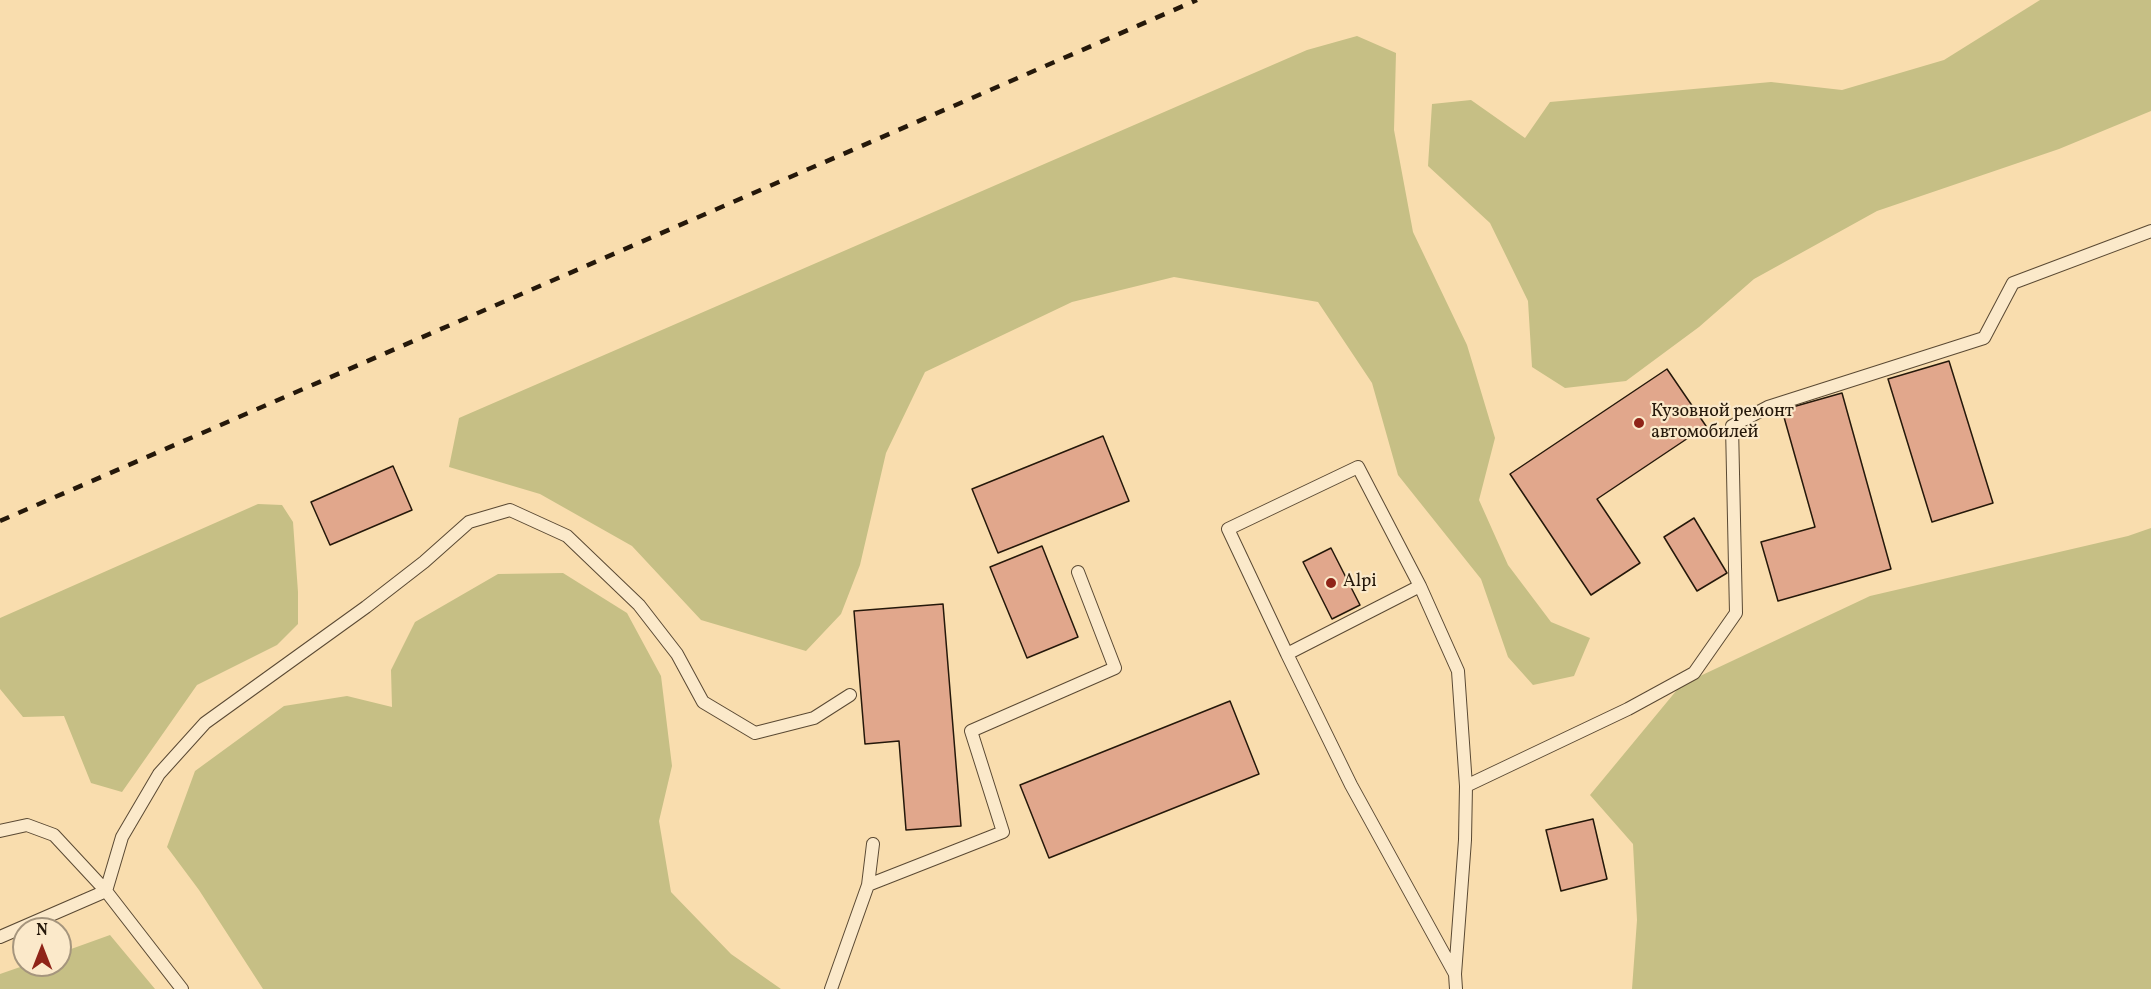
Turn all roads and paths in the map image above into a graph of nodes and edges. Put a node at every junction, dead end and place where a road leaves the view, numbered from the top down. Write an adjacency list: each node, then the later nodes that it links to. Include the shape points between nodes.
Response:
1 (2151, 231): 6 (lane, via 2013,283 1984,338 1768,407 1732,426 1736,613 1694,673)
2 (1078, 572): 9 (lane, via 1115,668 971,731 1003,832)
3 (1420, 586): 4 (lane); 4 (lane, via 1358,467 1228,529); 6 (lane, via 1458,671)
4 (1287, 654): 12 (lane, via 1351,784)
5 (850, 695): 10 (lane, via 814,718 755,733 703,702 678,654 639,605 567,536 510,510 469,522 366,607 205,723 159,774 122,837)
6 (1466, 786): 12 (lane)
7 (0, 831): 10 (lane, via 27,825 54,835)
8 (873, 844): 9 (lane)
9 (868, 885): 14 (lane)
10 (106, 891): 11 (lane); 13 (lane)
11 (0, 937)
12 (1455, 974): 15 (lane)
13 (182, 989)
14 (831, 989)
15 (1456, 989)

